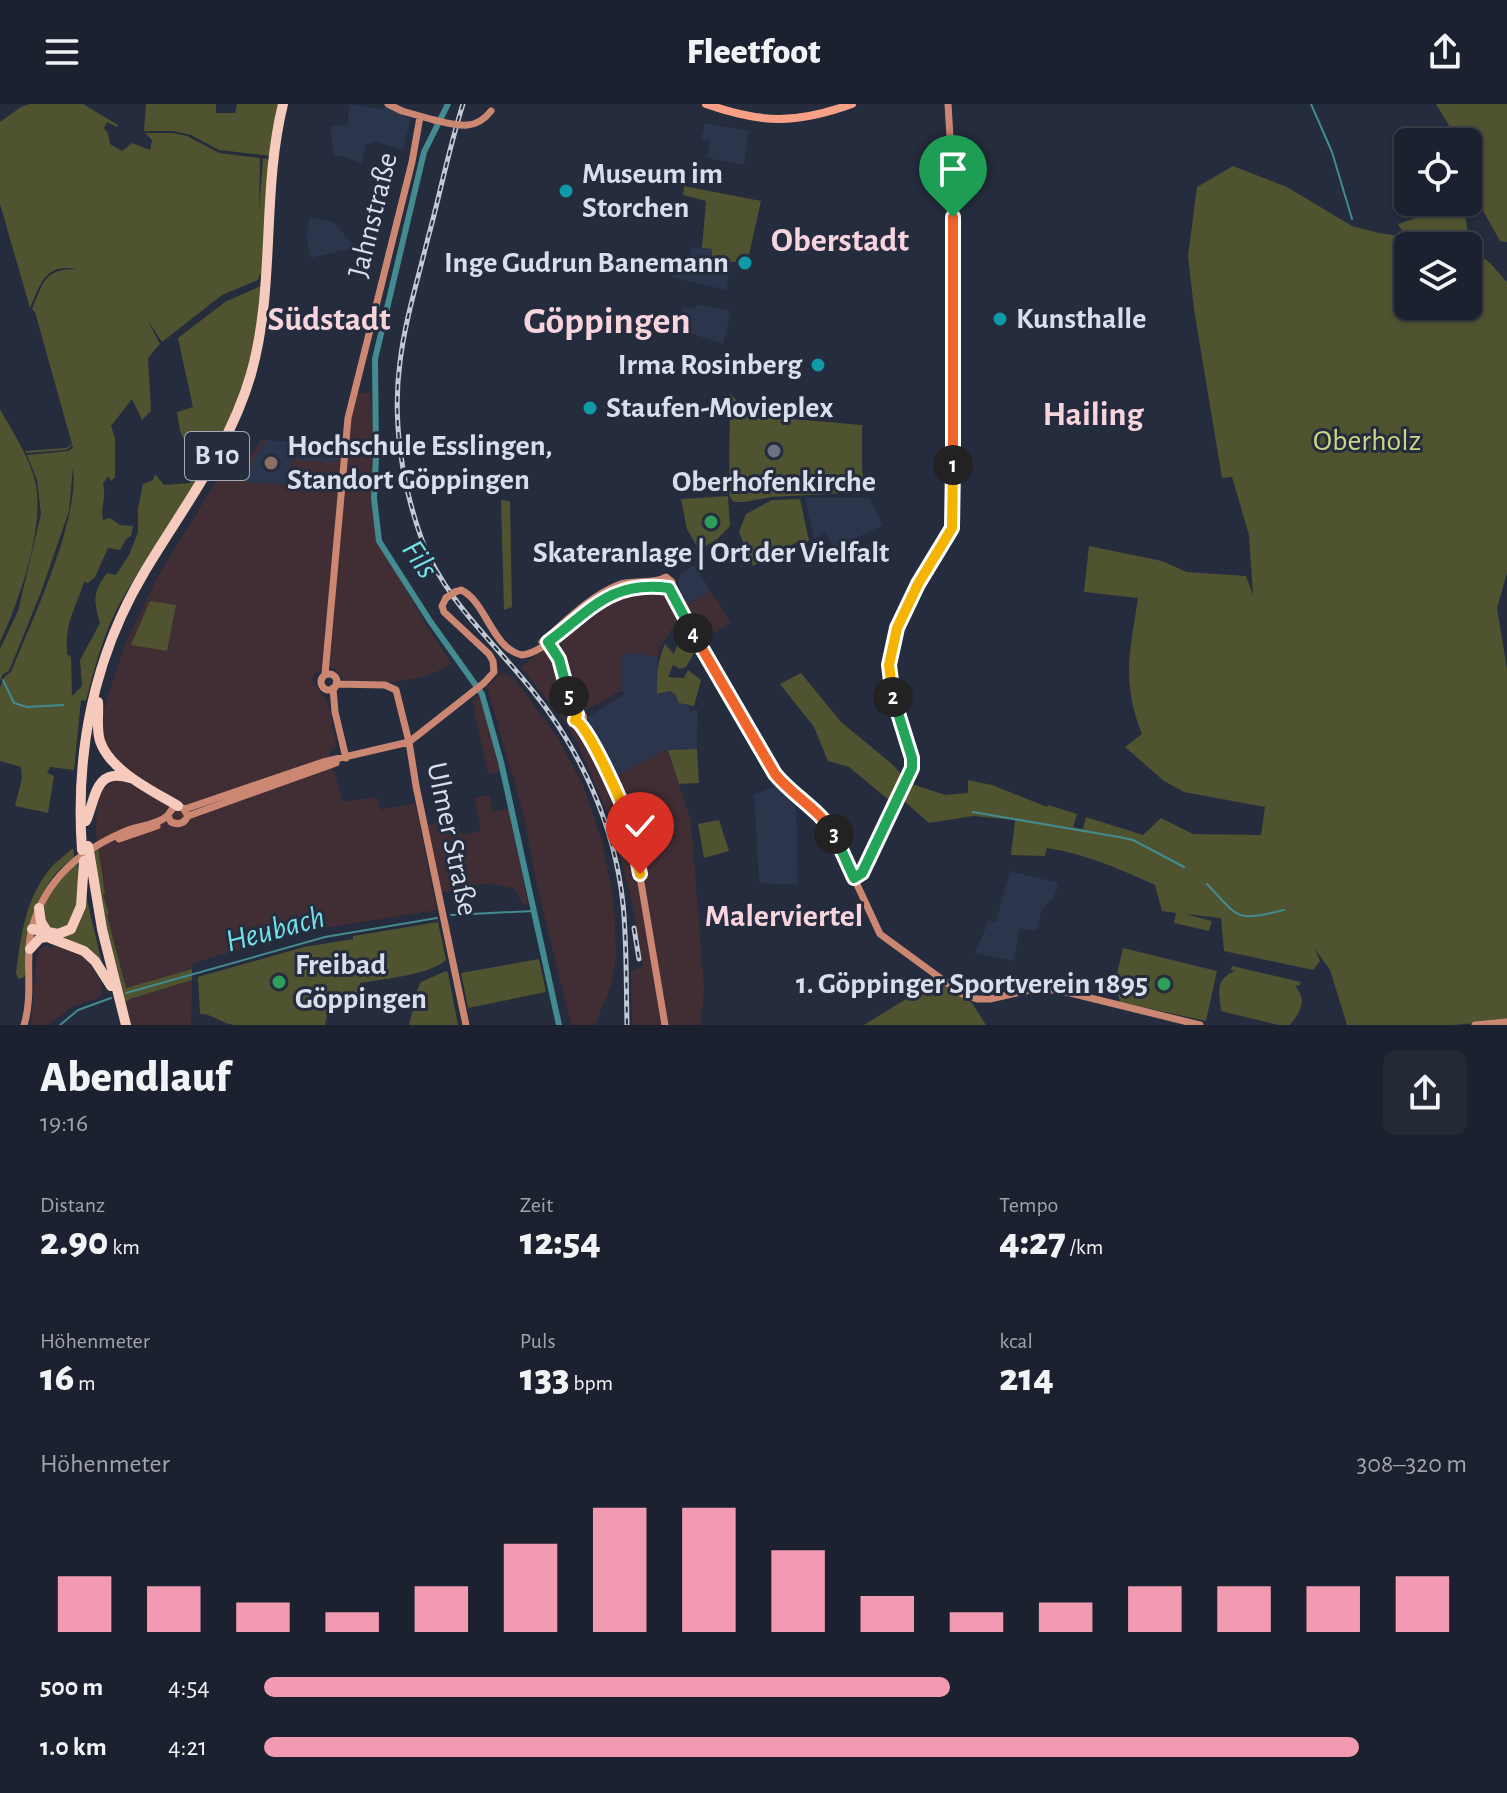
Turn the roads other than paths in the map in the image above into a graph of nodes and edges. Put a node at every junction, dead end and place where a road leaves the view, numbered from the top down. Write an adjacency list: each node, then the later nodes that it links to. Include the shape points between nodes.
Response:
1 (283, 104): 11 (highway, B 10, via 271,173)
2 (289, 104): 11 (highway, B 10)
3 (388, 104): 9 (main road)
4 (706, 104): 10 (main road, via 769,120)
5 (718, 104): 10 (main road)
6 (852, 104): 10 (main road)
7 (948, 104): 26 (main road, via 953,186 950,533 904,612 890,658 890,685 912,768 862,873)
8 (494, 108): 9 (main road, bridge, via 469,126)
9 (420, 117): 14 (main road, Jahnstraße, via 348,418)
10 (788, 119)
11 (270, 268): 12 (highway, B 10)
12 (269, 286): 16 (highway, B 10, via 265,345 240,422 140,590 116,642); 25 (highway, B 10, via 251,374 235,420 134,589 103,660 82,758 80,805)
13 (547, 640): 18 (main road, Ulmer Straße, bridge, via 521,651 503,641 470,595 461,590 446,598 444,612 492,658 494,672); 26 (main road, via 612,591 635,581 664,585 770,766 787,789 829,824); 36 (main road, via 633,835)
14 (328, 674): 15 (main road, via 336,679); 15 (main road, via 321,680)
15 (331, 687): 17 (main road); 18 (main road, via 394,687)
16 (98, 702): 21 (highway, B 10, via 102,746 112,761); 24 (highway, B 10, via 88,759)
17 (340, 737): 19 (main road); 20 (main road, via 338,751)
18 (409, 742): 19 (main road); 35 (main road, Ulmer Straße)
19 (346, 758): 20 (main road); 22 (main road)
20 (323, 762): 22 (main road)
21 (139, 781): 23 (highway); 24 (highway, via 120,775 101,783)
22 (237, 794): 23 (main road)
23 (177, 813): 25 (main road)
24 (86, 821): 25 (highway, B 10)
25 (88, 852): 27 (main road, via 57,878); 29 (highway, via 74,924 61,934); 31 (highway, B 10, via 94,920); 34 (highway, B 10)
26 (854, 878): 37 (main road, via 880,934 962,994 990,999 1058,990)
27 (39, 908): 28 (main road); 29 (highway)
28 (32, 931): 29 (highway, B 10); 30 (main road)
29 (48, 935): 30 (highway); 31 (highway, B 10, via 84,951)
30 (30, 949): 33 (main road)
31 (111, 986): 34 (highway, B 10)
32 (1507, 1022): 38 (main road)
33 (24, 1025)
34 (123, 1025)
35 (466, 1025)
36 (665, 1025)
37 (1200, 1025)
38 (1475, 1025)

